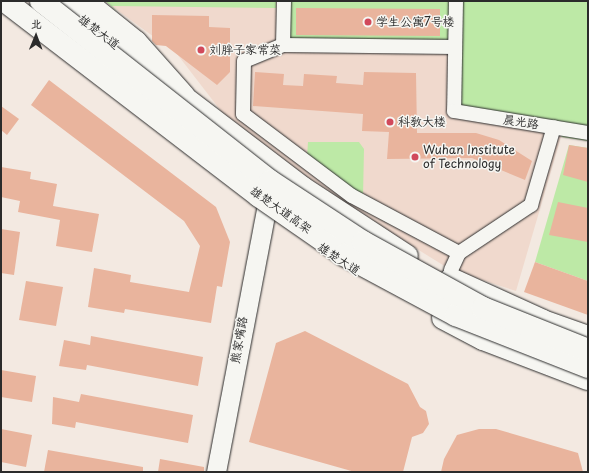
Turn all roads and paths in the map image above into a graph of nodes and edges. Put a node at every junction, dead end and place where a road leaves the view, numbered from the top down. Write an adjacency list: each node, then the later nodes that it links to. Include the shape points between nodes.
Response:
1 (5, 1): 20 (main road, 雄楚大道高架, bridge, via 259,196 344,255 456,315)
2 (41, 1): 19 (main road, 雄楚大道高架, bridge, via 270,181 363,242 483,308)
3 (57, 1): 10 (main road, 雄楚大道)
4 (284, 1): 8 (street)
5 (456, 1): 9 (street)
6 (90, 5): 10 (main road, via 136,42)
7 (1, 8): 13 (main road, 雄楚大道)
8 (284, 45): 9 (street); 14 (street, via 244,61 243,114 352,196)
9 (455, 47): 11 (street, 晨光路, via 454,111)
10 (184, 96): 15 (main road, 雄楚大道, via 303,188)
11 (554, 127): 12 (street, 晨光路); 14 (street, via 531,205)
12 (588, 133)
13 (266, 210): 17 (main road, 雄楚大道, via 383,288); 22 (street, 熊家嘴路)
14 (459, 253): 16 (street)
15 (426, 267): 17 (main road, via 436,275 439,289 434,297 424,302); 18 (main road, 雄楚大道, via 475,292)
16 (451, 270)
17 (407, 300): 21 (main road, 雄楚大道, via 483,339)
18 (588, 337)
19 (588, 350)
20 (588, 368)
21 (588, 379)
22 (216, 472)

